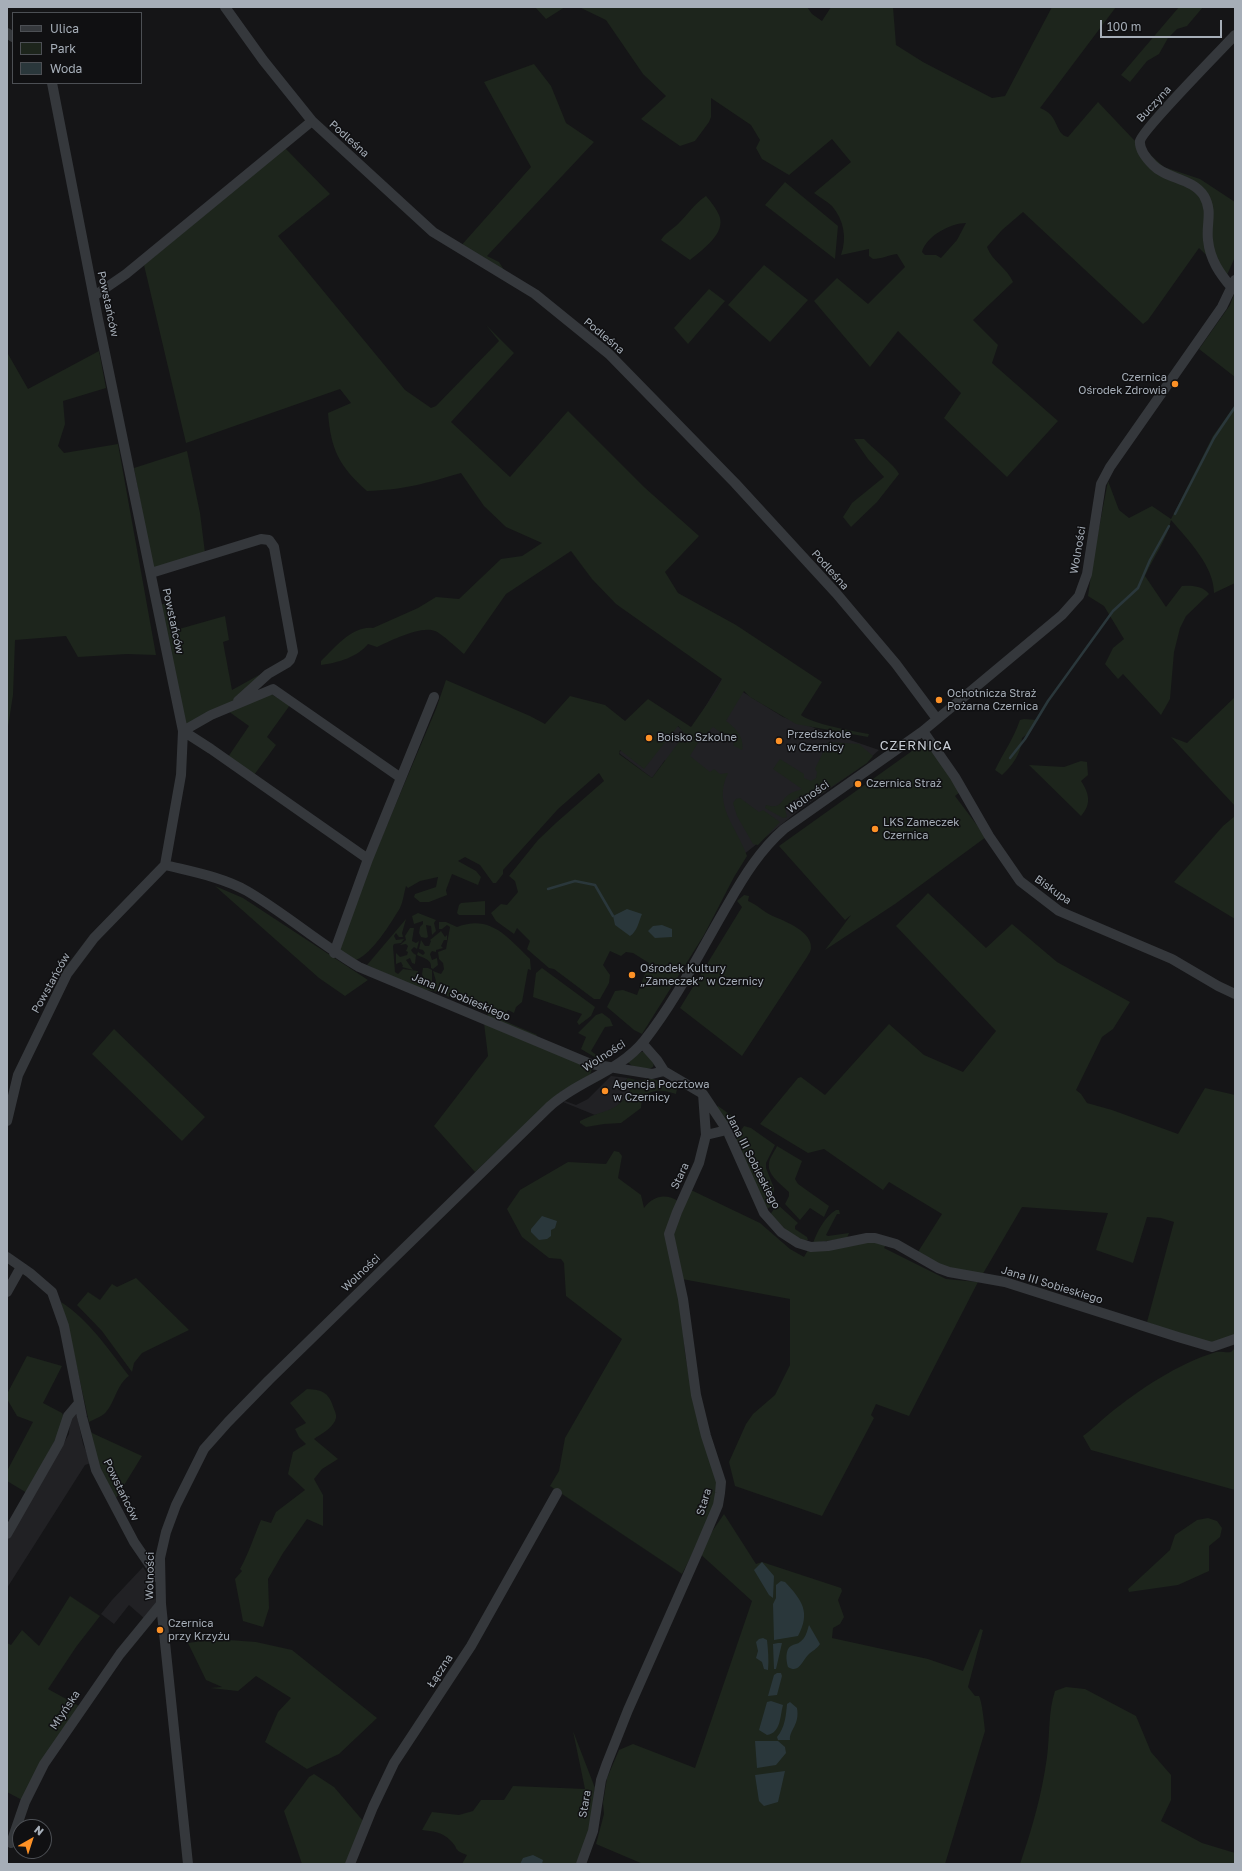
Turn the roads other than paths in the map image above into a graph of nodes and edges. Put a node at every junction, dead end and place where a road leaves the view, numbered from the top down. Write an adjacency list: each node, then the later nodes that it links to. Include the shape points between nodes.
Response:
1 (225, 7): 4 (street, Podleśna)
2 (1235, 35): 5 (street, Buczyna, via 1157,119 1140,142 1140,147 1154,167 1197,187 1204,197 1210,213 1208,239 1212,260)
3 (52, 84): 6 (street, Powstańców)
4 (312, 121): 6 (street, via 126,274); 12 (street, Podleśna, via 433,232 535,294 609,354 735,483 836,593 896,664)
5 (1233, 284): 12 (street, Wolności, via 1210,325 1124,446 1101,484 1088,574 1079,596 1062,615)
6 (94, 296): 7 (street, Powstańców)
7 (151, 573): 8 (street, via 261,539 269,540 274,547 293,652 287,663); 14 (street, Powstańców)
8 (268, 674): 9 (street); 11 (street)
9 (273, 689): 11 (street); 15 (street)
10 (434, 697): 15 (street)
11 (232, 706): 14 (street)
12 (937, 719): 13 (street, Wolności)
13 (923, 731): 19 (street, Biskupa, via 955,776 989,836 1020,881 1059,911 1172,959); 20 (street, Wolności, via 770,841 732,896 668,1007)
14 (183, 732): 16 (street); 17 (street, Powstańców, via 181,776)
15 (401, 778): 16 (street)
16 (368, 859): 18 (street)
17 (165, 865): 18 (street, Jana III Sobieskiego, via 222,880 247,891); 24 (street, Powstańców, via 94,938 67,974 18,1075)
18 (334, 953): 21 (street, Jana III Sobieskiego, via 359,967 591,1064)
19 (1235, 994)
20 (642, 1043): 21 (street, Wolności); 22 (street)
21 (611, 1068): 22 (street, Jana III Sobieskiego, via 652,1074); 36 (street, Wolności, via 568,1092 549,1106 228,1422 204,1449 176,1505 166,1532 160,1558)
22 (664, 1071): 23 (street, Jana III Sobieskiego)
23 (703, 1094): 25 (street, Jana III Sobieskiego); 26 (street, Stara)
24 (7, 1121)
25 (727, 1130): 26 (street); 30 (street, Jana III Sobieskiego, via 764,1213 781,1232 798,1243 811,1247 828,1246 875,1238 896,1244 949,1272 1005,1282 1178,1337 1212,1346)
26 (706, 1135): 41 (street, Stara, via 699,1163 669,1234 683,1299 696,1395 721,1482 716,1509 607,1763 601,1780 593,1831)
27 (7, 1257): 28 (street, Powstańców)
28 (21, 1267): 29 (street); 31 (street, Powstańców, via 52,1292 64,1326)
29 (7, 1292)
30 (1235, 1339)
31 (79, 1403): 32 (street); 33 (street, Powstańców)
32 (68, 1416): 33 (street); 35 (street, via 59,1443)
33 (82, 1417): 36 (street, Powstańców, via 96,1470 106,1492 134,1542)
34 (557, 1494): 40 (street, Łączna, via 471,1646 394,1763 372,1807)
35 (7, 1534)
36 (160, 1580): 37 (street, Wolności)
37 (161, 1604): 38 (street, Młyńska, via 120,1654 44,1764 25,1802); 39 (street, Wolności)
38 (11, 1843)
39 (188, 1864)
40 (350, 1864)
41 (581, 1864)

